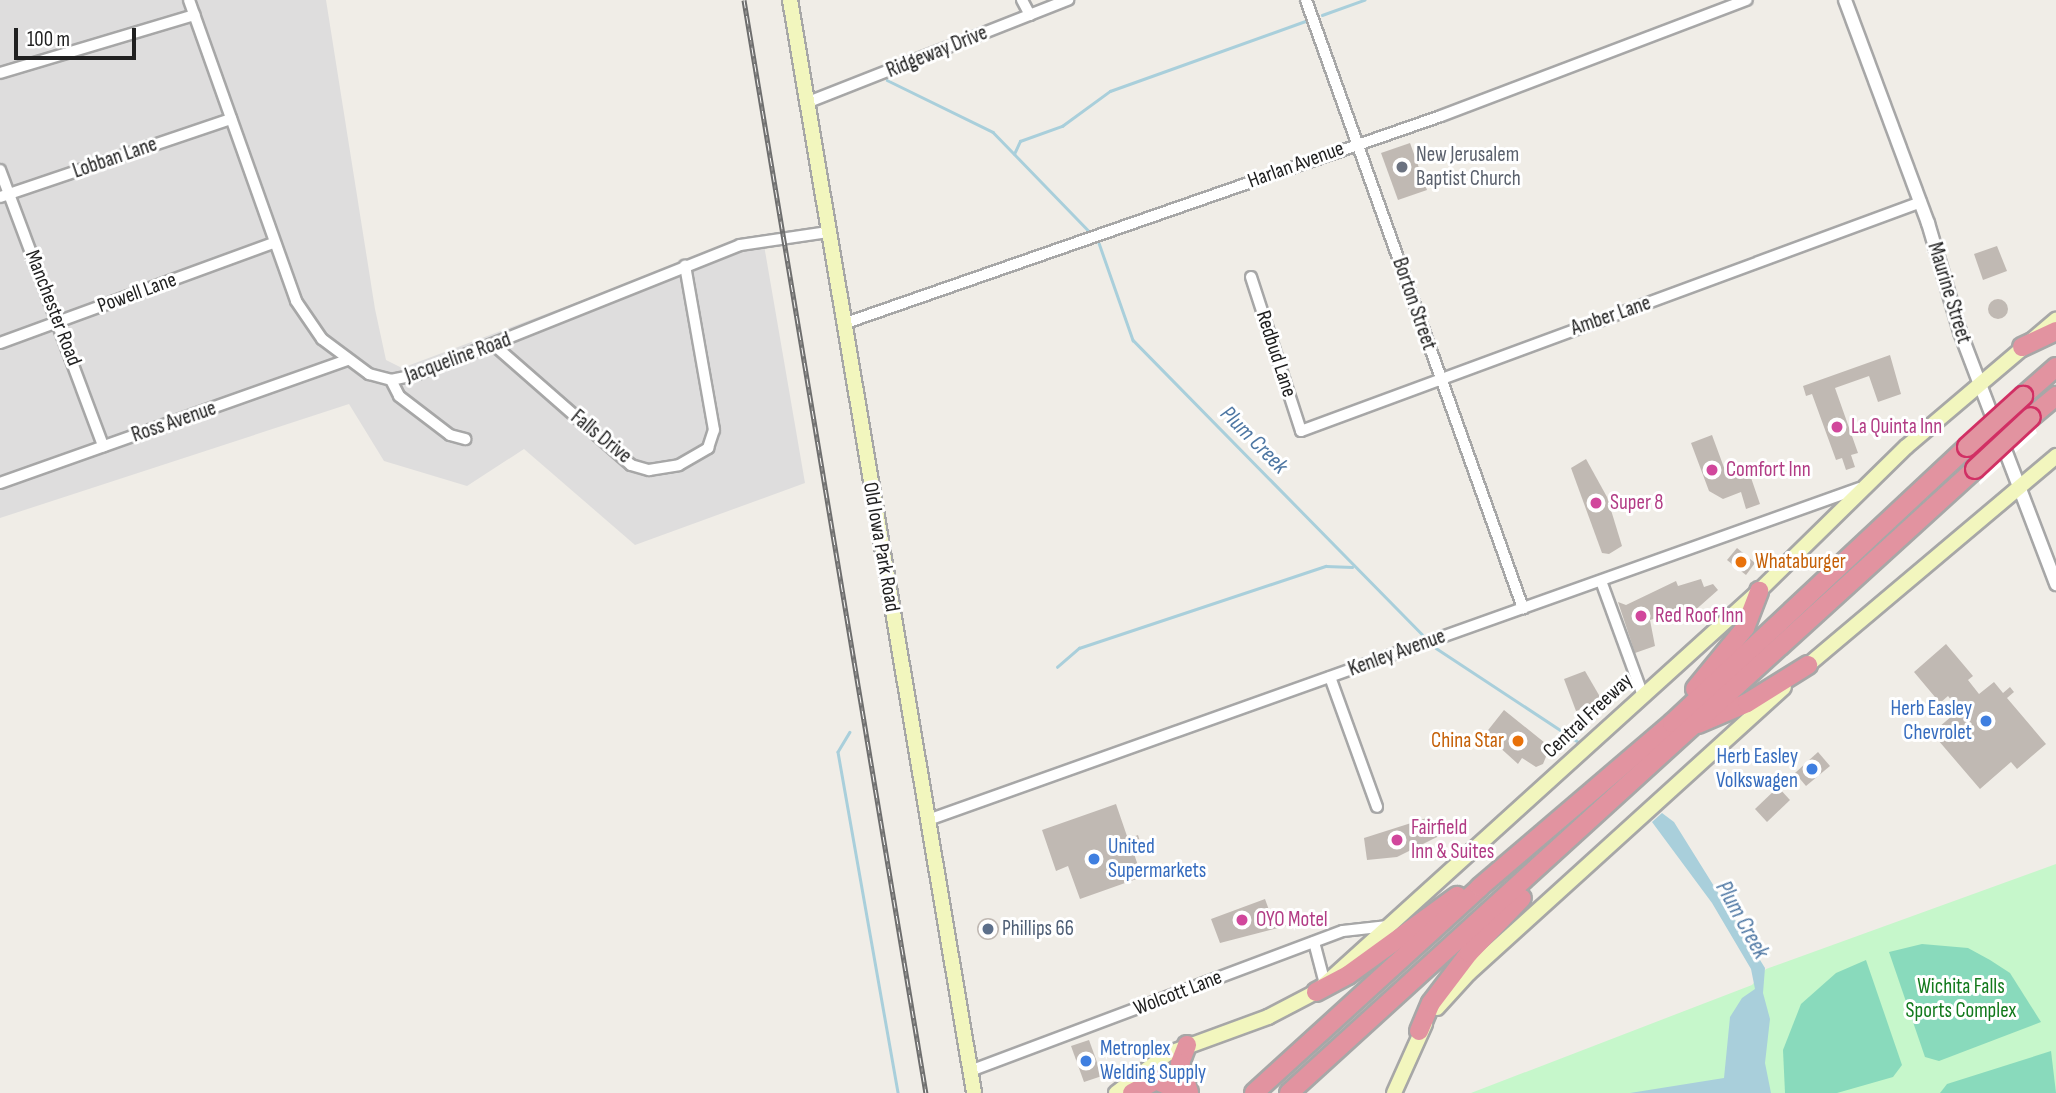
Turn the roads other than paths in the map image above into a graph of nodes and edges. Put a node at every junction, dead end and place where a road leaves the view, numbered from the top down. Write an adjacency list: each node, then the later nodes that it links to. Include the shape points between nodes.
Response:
1 (189, 0): 8 (street, Jacqueline Road)
2 (790, 0): 11 (main road, Old Iowa Park Road)
3 (1023, 0): 9 (street)
4 (1068, 0): 9 (street, Ridgeway Drive)
5 (1306, 0): 13 (street, Borton Street)
6 (1747, 0): 13 (street, Harlan Avenue)
7 (1845, 0): 16 (street, Maurine Street)
8 (195, 15): 10 (street); 12 (street, Jacqueline Road)
9 (1030, 15): 11 (street, Ridgeway Drive)
10 (0, 73)
11 (806, 103): 17 (main road, Old Iowa Park Road)
12 (231, 119): 15 (street, Lobban Lane); 18 (street, Jacqueline Road)
13 (1357, 144): 23 (street, Harlan Avenue); 30 (street, Borton Street)
14 (0, 170): 15 (street, Manchester Road)
15 (4, 195): 22 (street, Manchester Road)
16 (1921, 202): 30 (street, Amber Lane); 32 (street, Maurine Street)
17 (828, 232): 19 (street, Jacqueline Road, via 755,241); 23 (main road, Old Iowa Park Road)
18 (274, 243): 22 (street, Powell Lane); 28 (street, Jacqueline Road, via 303,316)
19 (685, 266): 26 (street, Jacqueline Road); 26 (street, Falls Drive, via 713,430 708,448 679,465 649,470 624,460)
20 (1251, 278): 34 (street, Redbud Lane)
21 (2056, 320): 27 (main road, Central Freeway)
22 (59, 321): 25 (street, Powell Lane); 36 (street, Manchester Road)
23 (843, 324): 50 (main road, Old Iowa Park Road)
24 (2056, 331): 27 (highway)
25 (0, 343)
26 (494, 345): 31 (street, Jacqueline Road)
27 (2022, 347): 32 (main road, Central Freeway)
28 (348, 360): 31 (street, Jacqueline Road); 36 (street, Ross Avenue)
29 (2056, 367): 48 (highway, bridge)
30 (1439, 379): 34 (street, Amber Lane); 44 (street, Borton Street)
31 (391, 380): 35 (street, via 399,396 450,435)
32 (1979, 383): 39 (main road, Central Freeway); 40 (street, Maurine Street)
33 (2056, 396): 48 (highway, bridge)
34 (1301, 430)
35 (465, 439)
36 (103, 446): 38 (street, Ross Avenue)
37 (2056, 456): 40 (main road)
38 (0, 483)
39 (1867, 486): 41 (street, Kenley Avenue); 43 (main road, Central Freeway)
40 (2019, 490): 42 (street, Maurine Street); 45 (main road)
41 (1601, 581): 44 (street, Kenley Avenue); 47 (street)
42 (2056, 584)
43 (1759, 591): 47 (main road, Central Freeway); 48 (highway, via 1745,628)
44 (1523, 608): 46 (street, Kenley Avenue)
45 (1808, 665): 48 (highway, via 1747,703); 58 (main road, via 1469,972)
46 (1330, 677): 49 (street); 50 (street, Kenley Avenue)
47 (1643, 696): 53 (main road, Central Freeway)
48 (1679, 726): 51 (highway); 52 (highway)
49 (1377, 807)
50 (928, 820): 60 (main road, Old Iowa Park Road)
51 (1565, 844): 58 (highway, via 1541,879 1469,953 1431,1003); 66 (highway)
52 (1480, 887): 57 (highway, via 1452,898 1348,975); 65 (highway)
53 (1389, 926): 54 (street, Wolcott Lane); 56 (main road, Central Freeway)
54 (1352, 930): 55 (street, Wolcott Lane); 56 (street)
55 (1314, 943): 57 (street); 60 (street, Wolcott Lane)
56 (1363, 950): 57 (main road, Central Freeway)
57 (1320, 988): 59 (main road, Central Freeway, via 1268,1017)
58 (1419, 1031): 67 (main road)
59 (1187, 1045): 62 (main road, Central Freeway); 64 (highway, via 1180,1063)
60 (970, 1071): 61 (main road, Old Iowa Park Road)
61 (974, 1093)
62 (1116, 1093)
63 (1132, 1093): 64 (highway, via 1156,1080)
64 (1187, 1093)
65 (1254, 1093)
66 (1289, 1093)
67 (1394, 1093)

